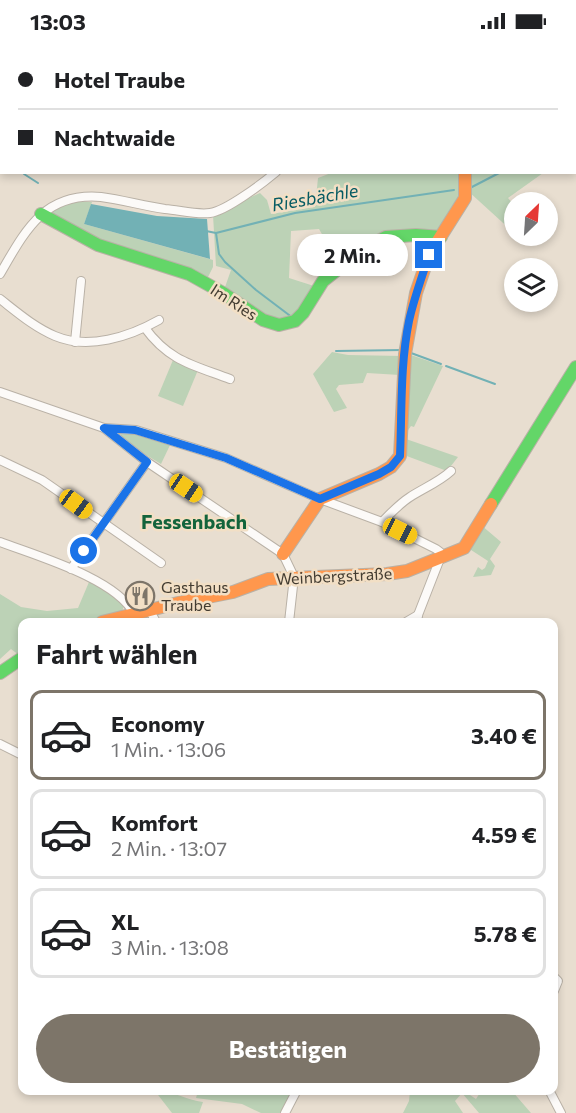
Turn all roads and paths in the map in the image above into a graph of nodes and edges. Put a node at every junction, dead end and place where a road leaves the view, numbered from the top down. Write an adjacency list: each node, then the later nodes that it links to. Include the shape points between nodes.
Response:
1 (273, 174): 3 (street, via 245,196 212,213 80,197 63,200)
2 (465, 174): 4 (street, via 465,198)
3 (41, 214): 4 (street, Im Ries, via 98,245 189,274 263,320 279,325 295,321 323,281 362,250 386,237); 5 (street)
4 (441, 237): 18 (street, via 429,255 409,324 400,456 379,474)
5 (0, 274)
6 (81, 281): 10 (street)
7 (0, 299): 10 (street, via 28,321)
8 (159, 320): 9 (street)
9 (145, 328): 10 (street, via 108,340); 12 (street, via 173,357)
10 (75, 342)
11 (576, 367): 23 (street, Weinbergstraße, via 464,548)
12 (230, 379)
13 (0, 392): 14 (street)
14 (104, 428): 16 (street); 18 (street, via 135,430 226,458)
15 (0, 460): 20 (street, via 42,480)
16 (147, 462): 20 (street); 22 (street)
17 (450, 471): 19 (street, via 395,508)
18 (320, 499): 19 (street); 22 (street)
19 (382, 522): 23 (street, via 436,549)
20 (104, 523): 24 (street); 25 (street)
21 (0, 542): 25 (street)
22 (283, 554): 26 (street)
23 (441, 556): 26 (street, Weinbergstraße, via 425,566 387,574); 32 (street)
24 (161, 563)
25 (71, 569): 28 (street, via 123,597)
26 (294, 577): 27 (street, Weinbergstraße, via 268,579 234,592); 31 (street)
27 (150, 611): 28 (street, Weinbergstraße); 30 (street)
28 (134, 614): 29 (street, Weinbergstraße)
29 (118, 618)
30 (154, 618)
31 (289, 618)
32 (417, 618)
33 (18, 661): 34 (street)
34 (0, 673)
35 (0, 744): 36 (street)
36 (18, 753)
37 (294, 1095): 39 (street)
38 (552, 1095): 40 (street)
39 (285, 1113)
40 (561, 1113)

